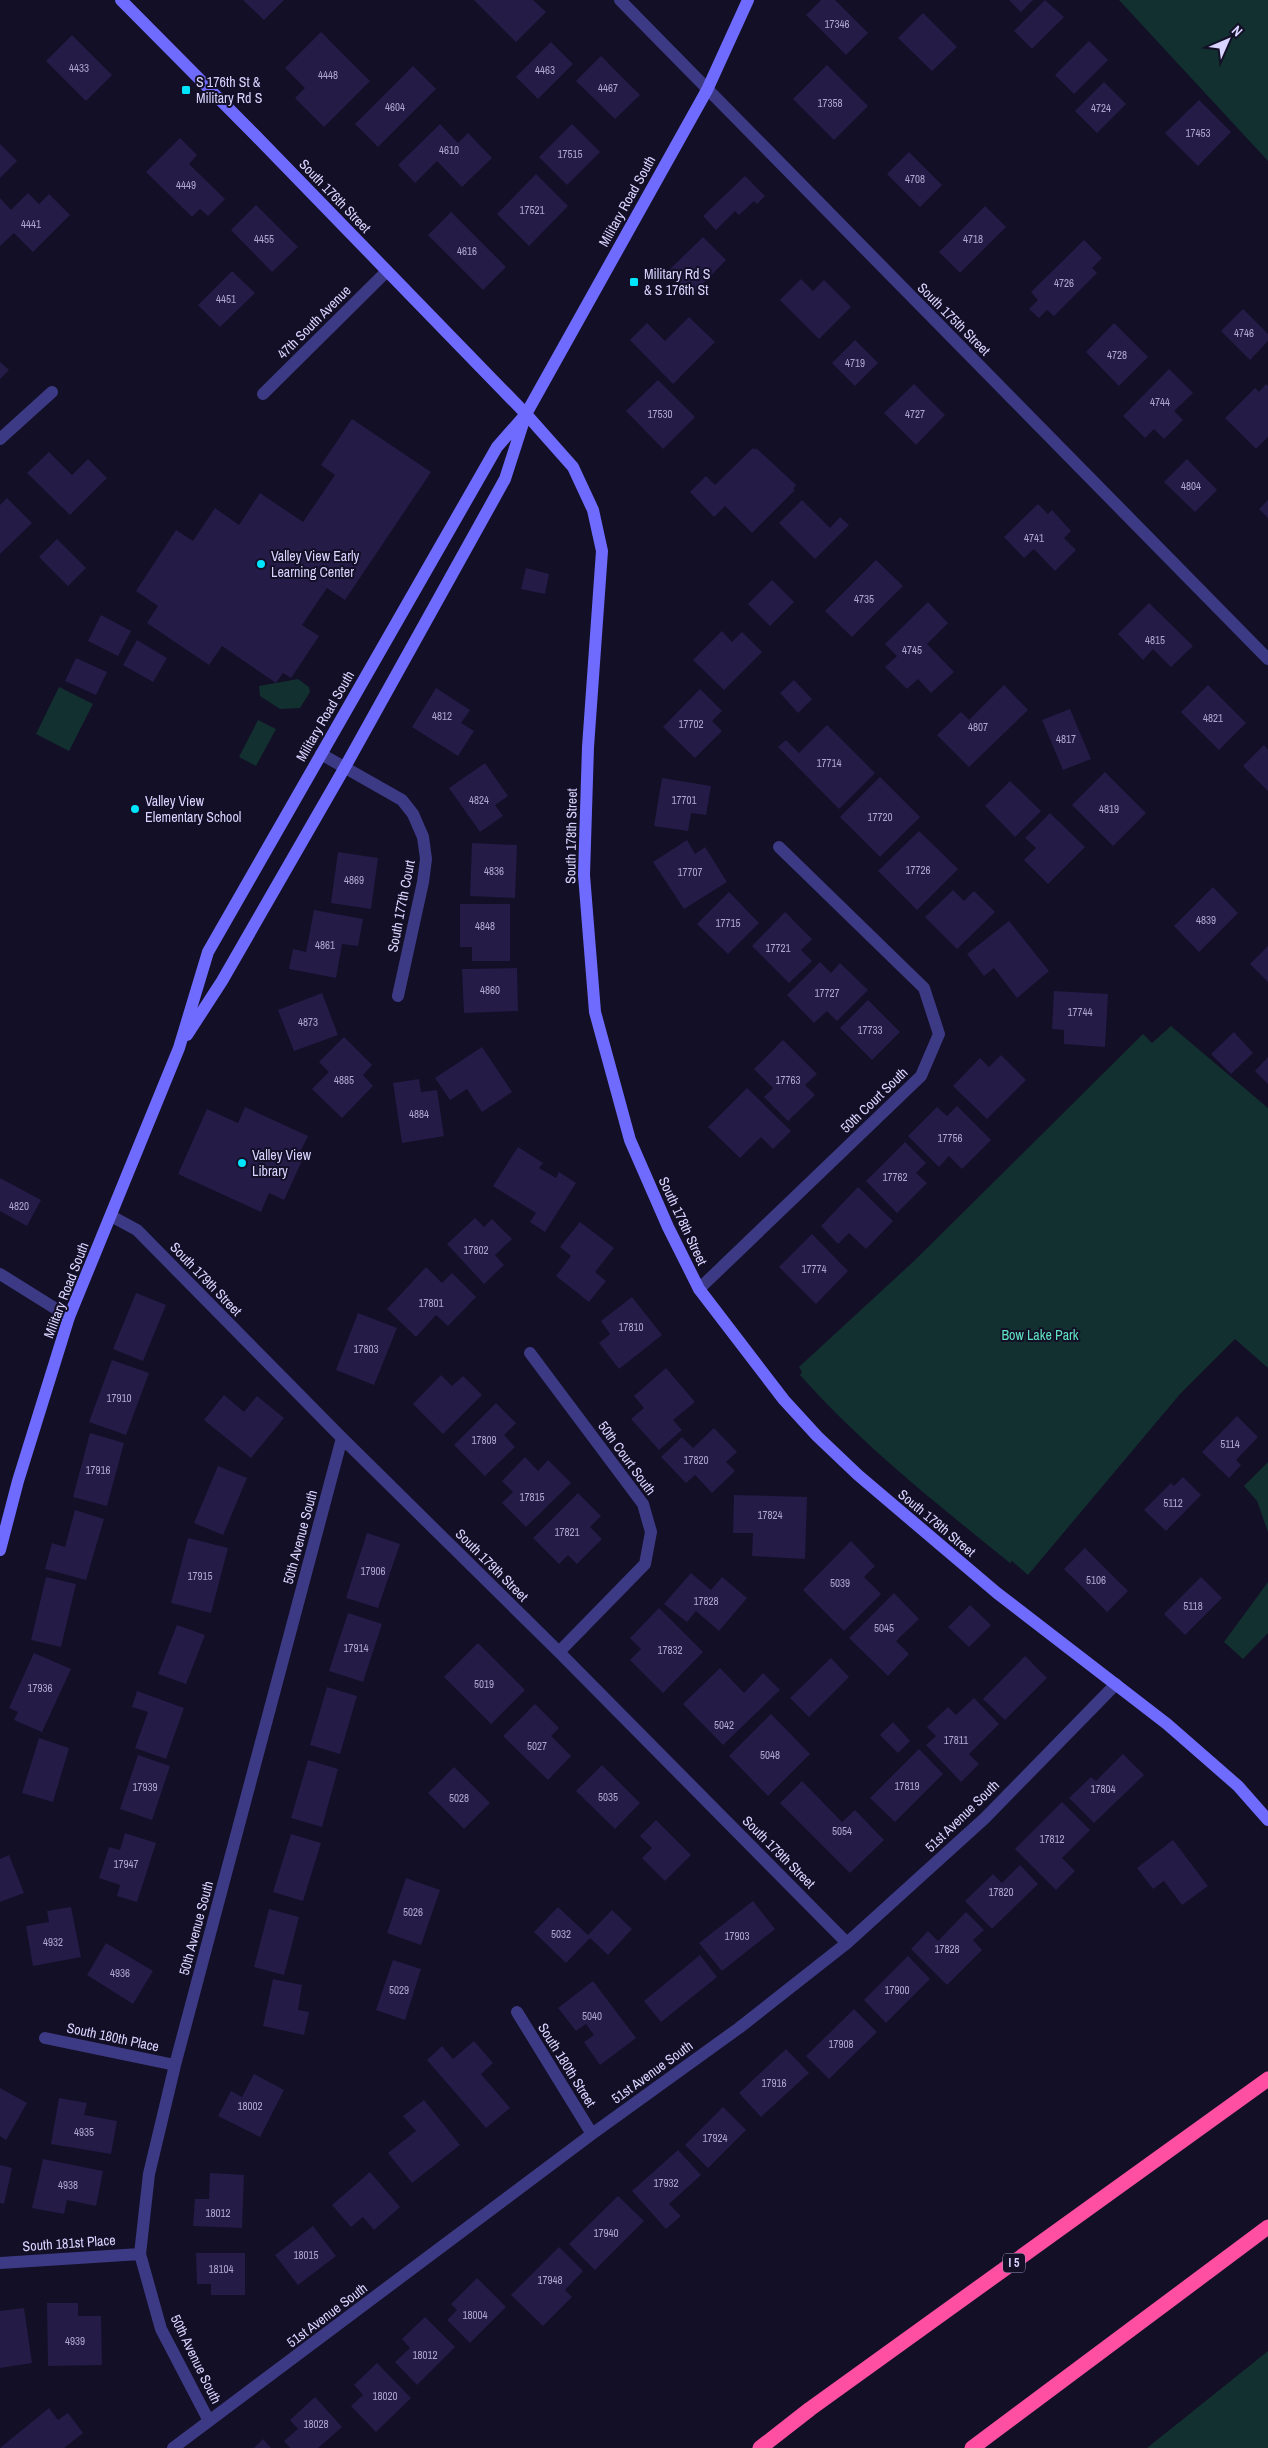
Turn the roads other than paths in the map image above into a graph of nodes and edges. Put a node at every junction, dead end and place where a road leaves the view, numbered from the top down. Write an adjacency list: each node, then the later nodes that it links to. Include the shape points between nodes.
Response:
1 (121, 0): 5 (main road, South 176th Street)
2 (620, 0): 4 (street, South 175th Street)
3 (748, 0): 4 (main road, Military Road South)
4 (707, 90): 8 (main road, Military Road South); 10 (street, South 175th Street)
5 (387, 271): 7 (street, 47th South Avenue); 8 (main road, South 176th Street)
6 (52, 392): 9 (street)
7 (263, 394)
8 (526, 414): 11 (main road, Military Road South, via 497,447); 12 (main road, Military Road South, via 505,480); 18 (main road, South 178th Street, via 573,467 593,510 602,551 588,746 584,875 595,1012 630,1140)
9 (0, 439)
10 (1268, 659)
11 (321, 754): 12 (street, South 177th Court); 15 (main road, Military Road South, via 208,952)
12 (346, 767): 14 (street, South 177th Court, via 402,800 424,837 423,882); 15 (main road, Military Road South, via 222,981)
13 (779, 847): 18 (street, 50th Court South, via 924,988 939,1034 921,1076)
14 (398, 996)
15 (179, 1048): 16 (main road, Military Road South)
16 (111, 1216): 19 (main road, Military Road South); 21 (street, South 179th Street, via 137,1230)
17 (0, 1274): 19 (street)
18 (699, 1289): 24 (main road, South 178th Street, via 784,1400 858,1475 997,1593)
19 (69, 1317): 22 (main road, Military Road South)
20 (530, 1354): 23 (street, 50th Court South, via 643,1504 651,1532 645,1564)
21 (342, 1438): 23 (street, South 179th Street); 29 (street, 50th Avenue South)
22 (0, 1550)
23 (559, 1652): 26 (street, South 179th Street)
24 (1116, 1684): 25 (main road, South 178th Street, via 1238,1786); 26 (street, 51st Avenue South, via 985,1818)
25 (1268, 1820)
26 (847, 1943): 31 (street, 51st Avenue South, via 739,2028)
27 (517, 2012): 31 (street, South 180th Street)
28 (45, 2038): 29 (street, South 180th Place)
29 (175, 2065): 33 (street, 50th Avenue South, via 149,2174)
30 (1268, 2078): 37 (highway, I 5)
31 (592, 2134): 35 (street, 51st Avenue South)
32 (1268, 2227): 38 (highway)
33 (140, 2254): 34 (street, South 181st Place); 35 (street, 50th Avenue South, via 161,2329)
34 (0, 2263)
35 (209, 2420): 36 (street, 51st Avenue South)
36 (173, 2448)
37 (760, 2448)
38 (972, 2448)

